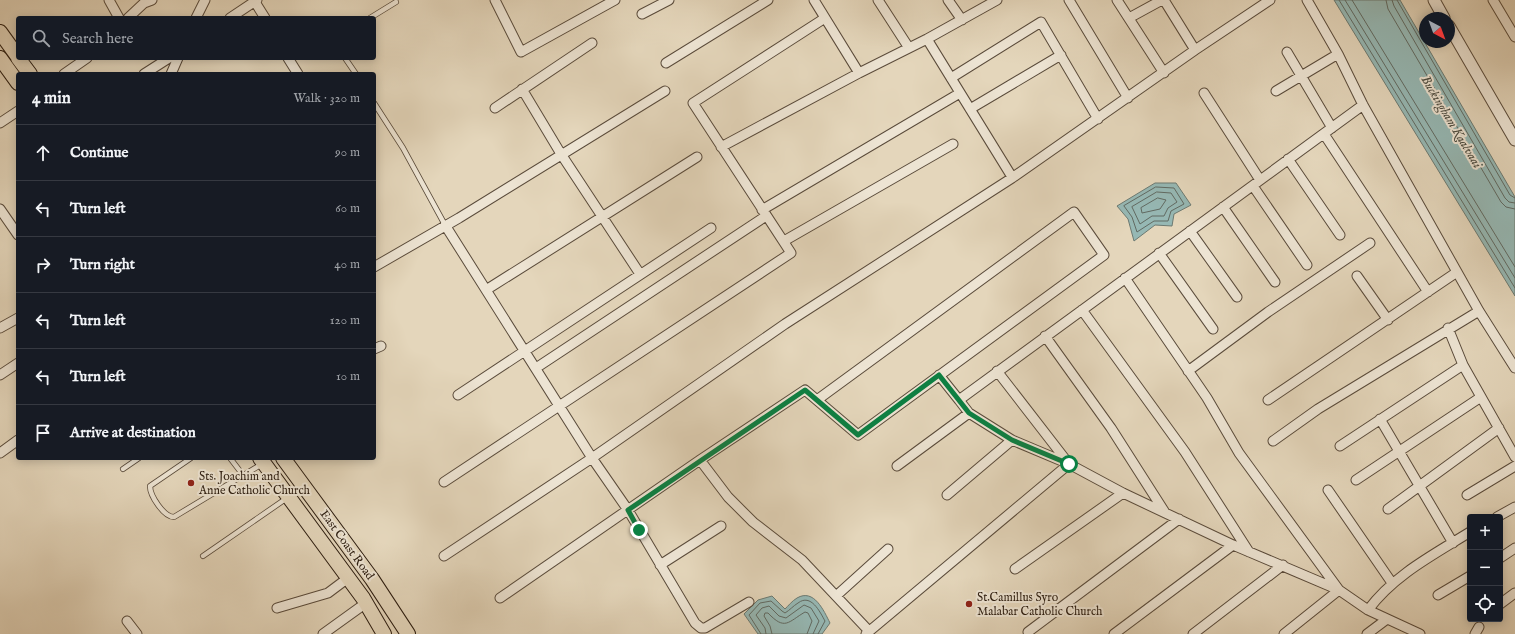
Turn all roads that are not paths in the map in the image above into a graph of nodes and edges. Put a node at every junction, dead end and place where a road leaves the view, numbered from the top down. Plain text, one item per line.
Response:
1 (110, 0) edge
2 (152, 0) edge
3 (205, 0) edge
4 (495, 0) edge
5 (615, 0) edge
6 (669, 0) edge
7 (768, 0) edge
8 (814, 0) edge
9 (878, 0) edge
10 (948, 0) edge
11 (997, 0) edge
12 (1069, 0) edge
13 (1117, 0) edge
14 (1163, 0) edge
15 (1270, 0) edge
16 (1307, 0) edge
17 (1434, 0) edge
18 (1493, 0) edge
19 (256, 1) edge
20 (396, 2) dead end
21 (1441, 12) edge
22 (642, 14) dead end
23 (118, 16) edge
24 (130, 16) edge
25 (197, 16) edge
26 (233, 16) edge
27 (264, 16) edge
28 (373, 16) edge
29 (825, 18) junction
30 (1129, 18) junction
31 (962, 20) junction
32 (0, 32) edge
33 (1455, 36) edge
34 (1515, 37) edge
35 (927, 39) junction
36 (592, 43) dead end
37 (908, 48) junction
38 (1195, 50) junction
39 (1287, 52) dead end
40 (16, 54) edge
41 (1338, 54) junction
42 (1061, 55) junction
43 (0, 58) edge
44 (20, 60) edge
45 (84, 60) edge
46 (166, 60) edge
47 (177, 60) edge
48 (289, 60) edge
49 (346, 60) edge
50 (666, 63) dead end
51 (29, 72) edge
52 (67, 72) edge
53 (147, 72) edge
54 (172, 72) edge
55 (297, 72) edge
56 (355, 72) edge
57 (859, 72) junction
58 (1164, 73) junction
59 (1301, 76) junction
60 (951, 78) junction
61 (16, 80) edge
62 (522, 89) junction
63 (665, 91) dead end
64 (1276, 91) dead end
65 (960, 93) junction
66 (1204, 93) dead end
67 (1128, 98) junction
68 (1363, 105) junction
69 (376, 106) edge
70 (495, 108) dead end
71 (970, 109) junction
72 (16, 111) edge
73 (1098, 118) junction
74 (0, 122) edge
75 (1332, 128) junction
76 (1324, 134) junction
77 (1515, 140) edge
78 (953, 144) dead end
79 (721, 147) junction
80 (561, 154) junction
81 (697, 157) dead end
82 (1288, 159) junction
83 (1012, 177) junction
84 (1256, 183) junction
85 (1223, 207) junction
86 (0, 209) edge
87 (764, 213) junction
88 (602, 217) junction
89 (445, 225) junction
90 (711, 228) dead end
91 (1190, 231) junction
92 (16, 233) edge
93 (1340, 235) dead end
94 (784, 241) junction
95 (1370, 243) dead end
96 (1159, 253) junction
97 (1307, 265) dead end
98 (376, 266) edge
99 (1457, 272) junction
100 (640, 274) junction
101 (1357, 276) dead end
102 (1126, 278) junction
103 (1274, 282) dead end
104 (486, 290) junction
105 (1428, 292) junction
106 (1237, 297) dead end
107 (1082, 310) junction
108 (1478, 311) junction
109 (16, 319) edge
110 (1388, 320) junction
111 (0, 328) edge
112 (1448, 328) junction
113 (1213, 329) dead end
114 (1045, 336) junction
115 (525, 351) junction
116 (16, 364) edge
117 (1463, 365) junction
118 (536, 368) junction
119 (1515, 368) edge
120 (997, 371) junction
121 (1188, 371) junction
122 (0, 375) edge
123 (939, 375) junction
124 (458, 395) dead end
125 (1481, 397) junction
126 (817, 400) junction
127 (959, 400) junction
128 (1268, 400) dead end
129 (559, 406) junction
130 (969, 413) junction
131 (1380, 419) junction
132 (1499, 428) junction
133 (1012, 440) junction
134 (16, 441) edge
135 (1273, 441) dead end
136 (1340, 446) dead end
137 (1399, 452) junction
138 (0, 453) edge
139 (1515, 457) edge
140 (592, 458) junction
141 (136, 460) edge
142 (188, 460) edge
143 (233, 460) edge
144 (262, 460) edge
145 (284, 460) edge
146 (700, 460) junction
147 (1069, 464) junction
148 (897, 466) dead end
149 (1515, 466) edge
150 (123, 470) dead end
151 (244, 475) junction
152 (1356, 480) dead end
153 (444, 482) dead end
154 (1419, 485) junction
155 (1328, 490) dead end
156 (1123, 493) junction
157 (947, 495) dead end
158 (1467, 495) dead end
159 (288, 497) junction
160 (1515, 507) edge
161 (1388, 509) dead end
162 (628, 510) junction
163 (1164, 511) junction
164 (1502, 514) edge
165 (1179, 519) junction
166 (721, 526) dead end
167 (1467, 534) edge
168 (1453, 543) junction
169 (1233, 544) junction
170 (1515, 548) edge
171 (888, 549) dead end
172 (1249, 552) junction
173 (202, 556) dead end
174 (444, 556) dead end
175 (1503, 556) edge
176 (660, 565) junction
177 (1283, 566) junction
178 (1015, 569) dead end
179 (348, 578) junction
180 (1467, 578) edge
181 (1392, 583) junction
182 (1339, 590) junction
183 (1515, 593) edge
184 (1438, 595) dead end
185 (836, 596) junction
186 (500, 598) dead end
187 (748, 602) dead end
188 (1503, 602) edge
189 (366, 603) junction
190 (277, 608) dead end
191 (1368, 610) junction
192 (1387, 619) junction
193 (127, 621) dead end
194 (1028, 632) dead end
195 (868, 633) edge
196 (137, 634) edge
197 (323, 634) edge
198 (384, 634) edge
199 (408, 634) edge
200 (1114, 634) edge
201 (1193, 634) edge
202 (1284, 634) edge
203 (1367, 634) edge
204 (1420, 634) edge

1 - 23 street
2 - 24 street
3 - 25 street
4 - 5 street
6 - 22 street
7 - 50 street
8 - 29 street
9 - 37 street
10 - 31 street
11 - 31 street
12 - 67 street
13 - 30 street
14 - 30 street
14 - 38 street
15 - 38 street
16 - 41 street
17 - 21 street
18 - 34 street
19 - 26 street
19 - 27 street
20 - 28 lane
29 - 57 street
29 - 79 street
30 - 58 street
31 - 35 street
32 - 40 main road
33 - 77 street
35 - 37 street
35 - 60 street
36 - 62 street
37 - 57 street
38 - 58 street
39 - 59 street
41 - 59 street
41 - 68 street
42 - 60 street
42 - 71 street
42 - 73 street
43 - 61 main road
44 - 51 main road
45 - 52 street
46 - 53 street
47 - 54 street
48 - 55 street
49 - 56 lane
57 - 79 street
58 - 67 street
59 - 64 street
59 - 75 street
60 - 65 street
62 - 70 street
62 - 80 street
63 - 80 street
65 - 71 street
65 - 87 street
66 - 84 street
67 - 73 street
68 - 75 street
68 - 99 street
69 - 89 lane
71 - 83 street
72 - 74 street
73 - 83 street
75 - 76 street
76 - 82 street
76 - 105 street
78 - 94 street
79 - 87 street
80 - 88 street
80 - 89 street
81 - 88 street
82 - 84 street
82 - 93 street
83 - 140 street
84 - 85 street
84 - 97 street
85 - 91 street
85 - 103 street
86 - 92 street
87 - 94 street
87 - 118 street
88 - 100 street
88 - 104 street
89 - 98 street
89 - 104 street
90 - 100 street
91 - 96 street
91 - 106 street
94 - 129 street
95 - 121 street
96 - 102 street
96 - 113 street
99 - 105 street
99 - 108 street
100 - 115 street
101 - 110 street
102 - 107 street
102 - 121 street
104 - 115 street
105 - 110 street
107 - 114 street
107 - 172 street
108 - 112 street
108 - 119 street
109 - 111 street
110 - 128 street
112 - 117 street
112 - 135 street
114 - 120 street
114 - 163 street
115 - 118 street
115 - 124 street
116 - 122 street
117 - 125 street
117 - 131 street
118 - 129 street
120 - 127 street
120 - 147 street
121 - 182 street
123 - 126 street
123 - 126 street
123 - 127 street
125 - 132 street
125 - 137 street
126 - 146 street
127 - 130 street
129 - 140 street
129 - 153 street
130 - 133 street
130 - 148 street
131 - 136 street
131 - 137 street
132 - 139 street
132 - 154 street
133 - 147 street
133 - 157 street
134 - 138 street
137 - 152 street
137 - 154 street
140 - 162 street
140 - 174 street
141 - 150 lane
142 - 151 lane
143 - 151 lane
144 - 151 lane
144 - 159 main road, East Coast Road
145 - 199 main road, East Coast Road
146 - 162 street
146 - 185 street
147 - 156 street
147 - 195 street
149 - 158 street
154 - 161 street
154 - 168 street
155 - 181 street
156 - 163 street
156 - 178 street
159 - 173 lane
159 - 179 main road, East Coast Road
160 - 164 street
162 - 176 street
162 - 186 street
163 - 165 street
165 - 169 street
165 - 194 street
166 - 176 street
167 - 168 street
168 - 181 street
169 - 172 street
169 - 200 street
170 - 175 street
171 - 185 street
172 - 177 street
176 - 187 street
177 - 182 street
177 - 201 street
179 - 189 main road, East Coast Road
179 - 190 street
180 - 184 street
181 - 191 street
182 - 191 street
182 - 202 street
183 - 188 street
185 - 195 street
189 - 197 street
189 - 198 main road, East Coast Road
191 - 192 street
192 - 203 street
192 - 204 street
193 - 196 street

